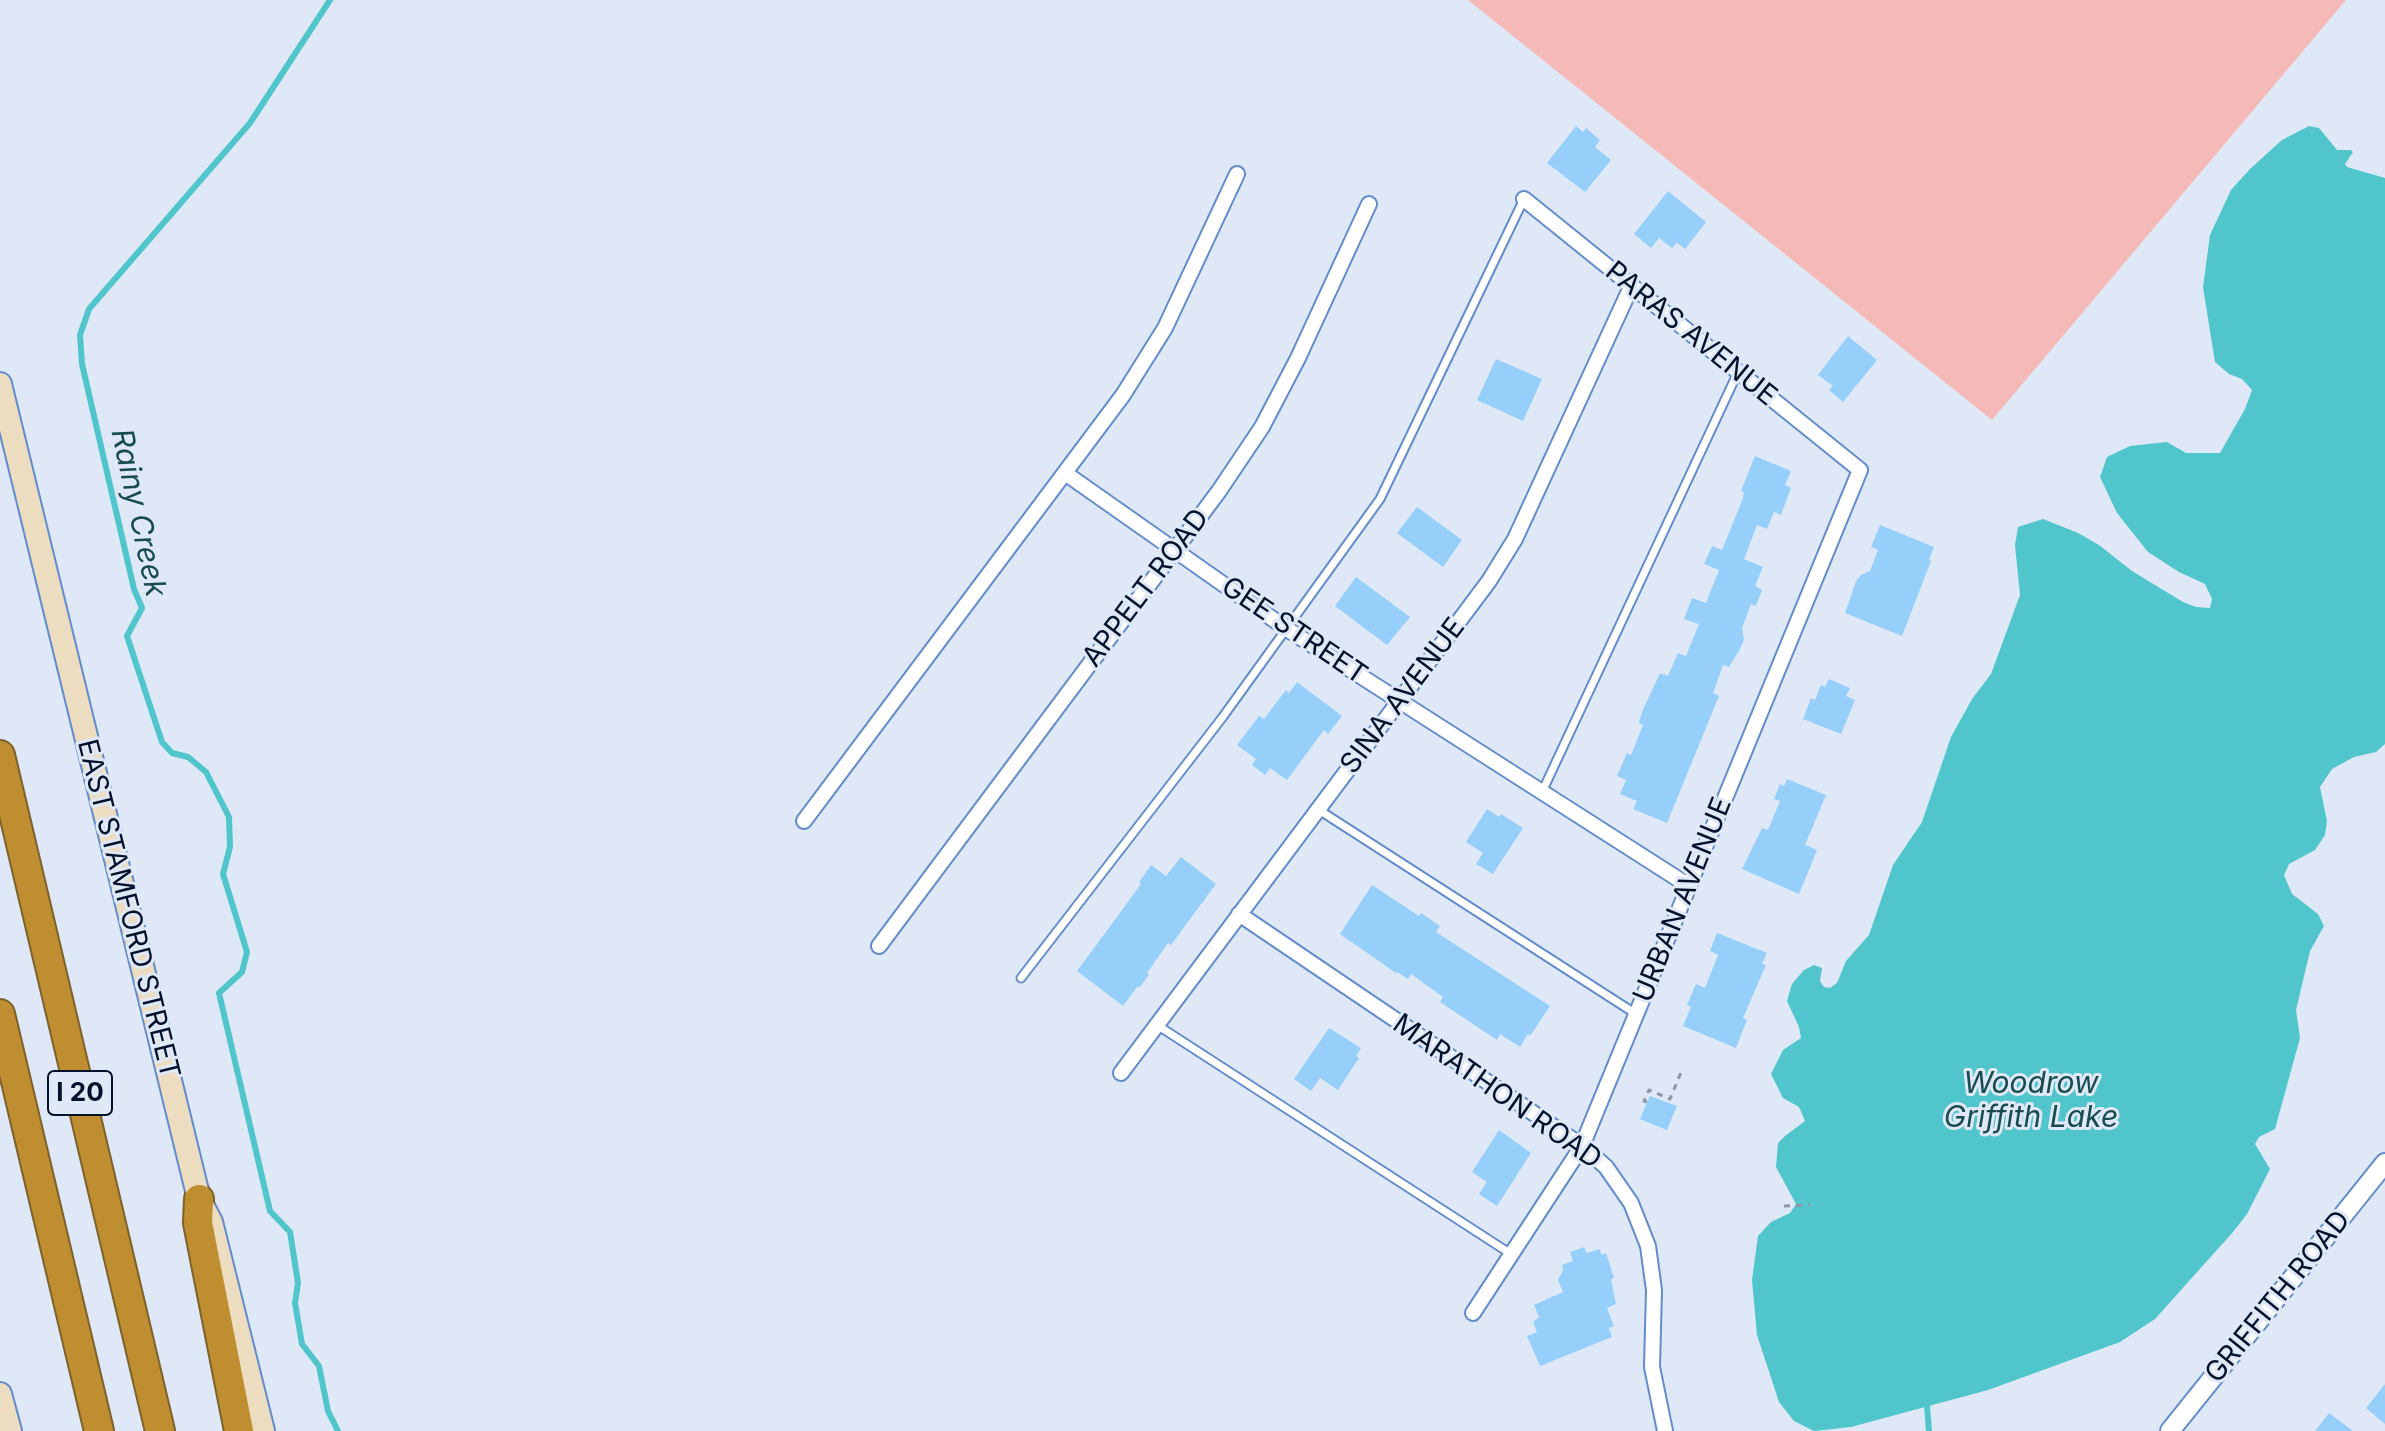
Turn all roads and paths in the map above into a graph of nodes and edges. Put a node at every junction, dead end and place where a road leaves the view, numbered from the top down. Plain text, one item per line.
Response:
1 (1237, 174) dead end
2 (1524, 199) joint
3 (1369, 204) dead end
4 (1631, 287) junction
5 (1738, 372) junction
6 (0, 384) edge
7 (1860, 470) joint
8 (1065, 473) junction
9 (1173, 550) junction
10 (1287, 629) junction
11 (1400, 701) junction
12 (0, 755) edge
13 (1542, 792) junction
14 (1318, 809) junction
15 (804, 821) dead end
16 (1689, 886) junction
17 (1239, 914) junction
18 (879, 946) dead end
19 (1021, 978) dead end
20 (0, 1014) edge
21 (1636, 1014) junction
22 (1156, 1025) junction
23 (1682, 1070) dead end
24 (1121, 1073) dead end
25 (1647, 1102) dead end
26 (1582, 1146) junction
27 (2385, 1163) edge
28 (199, 1199) junction
29 (1810, 1205) dead end
30 (1784, 1206) dead end
31 (1511, 1254) junction
32 (1473, 1313) dead end
33 (0, 1394) edge
34 (10, 1431) edge
35 (99, 1431) edge
36 (160, 1431) edge
37 (239, 1431) edge
38 (263, 1431) edge
39 (1665, 1431) edge
40 (2170, 1431) edge

1 - 8 street
2 - 4 street, PARAS AVENUE
2 - 10 lane
3 - 9 street, APPELT ROAD
4 - 5 street, PARAS AVENUE
4 - 11 street, SINA AVENUE
5 - 7 street, PARAS AVENUE
5 - 13 lane
6 - 28 main road, EAST STAMFORD STREET
7 - 16 street, URBAN AVENUE
8 - 9 street, GEE STREET
8 - 15 street
9 - 10 street, GEE STREET
9 - 18 street, APPELT ROAD
10 - 11 street, GEE STREET
10 - 19 lane
11 - 13 street, GEE STREET
11 - 14 street, SINA AVENUE
12 - 36 highway, I 20
13 - 16 street, GEE STREET
14 - 17 street, SINA AVENUE
14 - 21 lane
16 - 21 street, URBAN AVENUE
17 - 22 street, SINA AVENUE
17 - 26 street, MARATHON ROAD
20 - 35 highway, I 20
21 - 26 street, URBAN AVENUE
22 - 24 street, SINA AVENUE
22 - 31 lane
23 - 25 path
26 - 31 street, URBAN AVENUE
26 - 39 street, MARATHON ROAD
27 - 40 street, GRIFFITH ROAD
28 - 37 highway
28 - 38 main road, EAST STAMFORD STREET
29 - 30 path
31 - 32 street, URBAN AVENUE
33 - 34 main road

